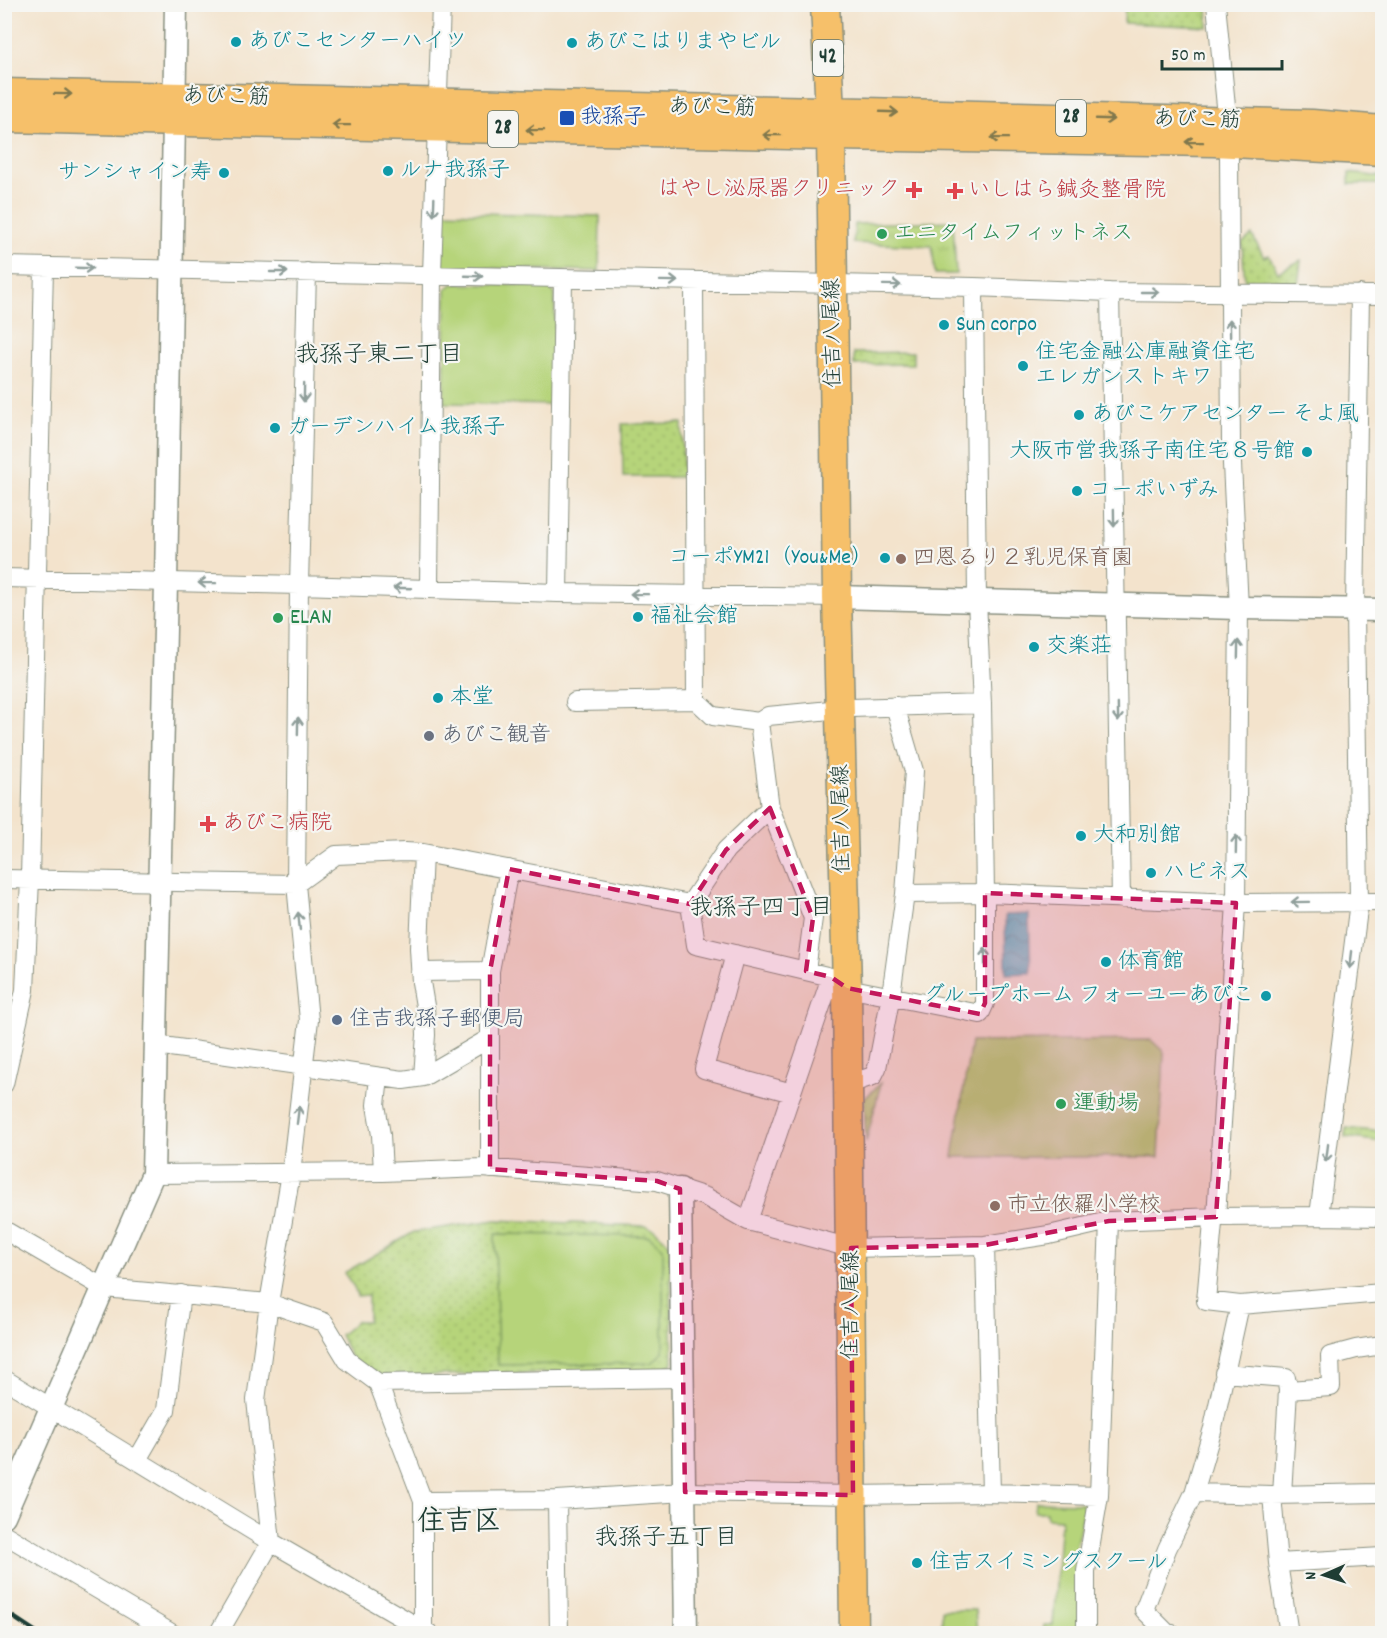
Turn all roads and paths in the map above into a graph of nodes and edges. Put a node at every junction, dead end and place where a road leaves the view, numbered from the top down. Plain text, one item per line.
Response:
1 (176, 4) edge
2 (441, 4) edge
3 (825, 4) edge
4 (1216, 4) edge
5 (4, 93) edge
6 (175, 109) junction
7 (437, 115) junction
8 (4, 118) edge
9 (1383, 123) edge
10 (830, 124) junction
11 (1312, 124) junction
12 (1383, 130) edge
13 (1228, 132) junction
14 (1294, 147) junction
15 (1383, 151) edge
16 (1383, 161) edge
17 (4, 266) edge
18 (44, 267) junction
19 (171, 271) junction
20 (307, 272) junction
21 (432, 274) junction
22 (563, 279) junction
23 (694, 281) junction
24 (834, 284) junction
25 (974, 287) junction
26 (1110, 292) junction
27 (1229, 292) junction
28 (1360, 294) junction
29 (1383, 295) edge
30 (4, 578) edge
31 (36, 578) junction
32 (166, 583) junction
33 (299, 585) junction
34 (429, 589) junction
35 (558, 593) junction
36 (697, 595) junction
37 (837, 597) junction
38 (977, 601) junction
39 (1116, 603) junction
40 (1239, 608) junction
41 (1355, 610) junction
42 (1383, 610) edge
43 (696, 700) junction
44 (575, 702) dead end
45 (982, 704) junction
46 (895, 706) junction
47 (841, 709) junction
48 (759, 722) junction
49 (770, 808) junction
50 (423, 854) junction
51 (509, 868) junction
52 (4, 879) edge
53 (30, 879) junction
54 (160, 881) junction
55 (296, 884) junction
56 (985, 893) junction
57 (905, 894) junction
58 (1121, 899) junction
59 (1359, 902) junction
60 (1383, 902) edge
61 (1236, 903) junction
62 (690, 904) junction
63 (735, 954) junction
64 (806, 970) junction
65 (490, 971) junction
66 (420, 972) junction
67 (839, 982) junction
68 (891, 995) junction
69 (490, 1038) junction
70 (156, 1045) junction
71 (304, 1067) junction
72 (379, 1077) junction
73 (423, 1077) junction
74 (4, 1084) edge
75 (849, 1084) junction
76 (792, 1093) junction
77 (490, 1168) junction
78 (383, 1172) junction
79 (291, 1173) junction
80 (153, 1174) junction
81 (680, 1189) junction
82 (1319, 1216) junction
83 (1216, 1217) junction
84 (1383, 1217) edge
85 (748, 1221) junction
86 (1109, 1221) junction
87 (4, 1230) edge
88 (985, 1245) junction
89 (851, 1248) junction
90 (104, 1288) junction
91 (1383, 1293) edge
92 (181, 1294) junction
93 (268, 1303) junction
94 (1240, 1305) junction
95 (1383, 1345) edge
96 (1224, 1373) junction
97 (683, 1378) junction
98 (4, 1379) edge
99 (378, 1383) junction
100 (1288, 1390) junction
101 (52, 1407) junction
102 (137, 1460) junction
103 (12, 1481) edge
104 (1383, 1489) edge
105 (685, 1492) junction
106 (991, 1493) junction
107 (1194, 1493) junction
108 (853, 1495) junction
109 (1277, 1495) junction
110 (1099, 1496) junction
111 (557, 1500) junction
112 (423, 1501) junction
113 (4, 1516) edge
114 (4, 1534) edge
115 (272, 1542) junction
116 (1383, 1557) edge
117 (1278, 1563) junction
118 (426, 1633) edge
119 (173, 1634) edge
120 (218, 1634) edge
121 (559, 1634) edge
122 (686, 1634) edge
123 (854, 1634) edge
124 (1086, 1634) edge
125 (1172, 1634) edge
126 (1289, 1634) edge

1 - 6 street
2 - 7 street
3 - 10 main road, 住吉八尾線 / 42
4 - 13 street
5 -> 6 main road, あびこ筋 / 28
6 - 7 main road, あびこ筋 / 28
6 - 8 main road, あびこ筋 / 28
6 - 19 street
7 - 10 main road, あびこ筋 / 28
7 -> 21 street
9 - 11 street
10 - 13 main road, あびこ筋 / 28
10 - 24 main road, 住吉八尾線 / 42
11 - 12 main road, あびこ筋 / 28
11 - 13 main road, あびこ筋 / 28
13 - 14 main road, あびこ筋 / 28
13 - 27 street
14 - 15 main road, あびこ筋 / 28
14 - 16 street
17 - 18 street
18 -> 19 street
18 - 31 street
19 -> 20 street
19 - 32 street
20 - 21 street
20 -> 33 street
21 -> 22 street
21 - 34 street
22 -> 23 street
22 - 35 street
23 - 24 street
23 - 36 street
24 -> 25 street
24 - 37 main road, 住吉八尾線 / 42
25 - 26 street
25 - 38 street
26 -> 27 street
26 -> 39 street
27 - 28 street
40 -> 27 street
28 - 29 street
28 - 41 street
30 - 31 street
31 - 32 street
31 - 53 street
33 -> 32 street
32 - 54 street
34 -> 33 street
55 -> 33 street
34 - 35 street
36 -> 35 street
36 - 37 street
36 - 43 street
37 - 38 street
37 - 47 main road, 住吉八尾線 / 42
38 - 39 street
38 - 45 street
39 - 40 street
39 -> 58 street
40 - 41 street
61 -> 40 street
41 - 42 street
41 - 59 street
43 - 44 street
43 - 48 street
45 - 46 street
45 - 56 street
46 - 47 street
46 - 57 street
47 - 48 street
47 - 67 main road, 住吉八尾線 / 42
48 - 49 street
49 - 62 street
49 - 64 street
50 - 51 street
50 - 55 street
50 - 66 street
51 - 62 street
51 - 65 street
52 - 53 street
53 - 54 street
53 - 74 street
54 - 55 street
54 - 70 street
71 -> 55 street
56 - 57 street
56 - 58 street
68 -> 56 street
57 - 68 street
58 - 61 street
59 - 60 street
59 -> 61 street
59 -> 82 street
61 - 83 street
62 - 63 street
63 - 64 street
63 - 76 street
64 - 67 street
65 - 66 street
65 - 69 street
66 - 73 street
67 - 68 street
67 - 75 main road, 住吉八尾線 / 42
67 - 76 street
68 - 75 street
69 - 73 street
69 - 77 street
70 - 71 street
70 - 80 street
71 - 72 street
79 -> 71 street
72 - 73 street
72 - 78 street
75 - 89 main road, 住吉八尾線 / 42
76 - 85 street
77 - 78 street
77 - 81 street
78 - 79 street
79 - 80 street
79 - 93 street
80 - 90 street
81 - 85 street
81 - 97 street
82 - 83 street
82 - 84 street
83 - 86 street
83 - 94 street
85 - 89 street
86 - 88 street
86 - 110 street
87 - 90 street
88 - 89 street
88 - 106 street
89 - 108 main road, 住吉八尾線 / 42
90 - 92 street
90 - 101 street
91 - 94 street
92 - 93 street
92 - 102 street
93 - 99 street
93 - 115 street
94 - 96 street
95 - 100 street
96 - 100 street
96 - 107 street
97 - 99 street
97 - 105 street
98 - 101 street
99 - 112 street
100 - 109 street
101 - 102 street
101 - 103 street
102 - 115 street
103 - 113 street
104 - 109 street
105 - 108 street
105 - 111 street
105 - 122 street
106 - 108 street
106 - 110 street
107 - 109 street
107 - 125 street
108 - 123 main road, 住吉八尾線 / 42
109 - 117 street
110 - 124 street
111 - 112 street
111 - 121 street
112 - 118 street
114 - 119 street
115 - 118 street
115 - 120 street
116 - 117 street
117 - 126 street

